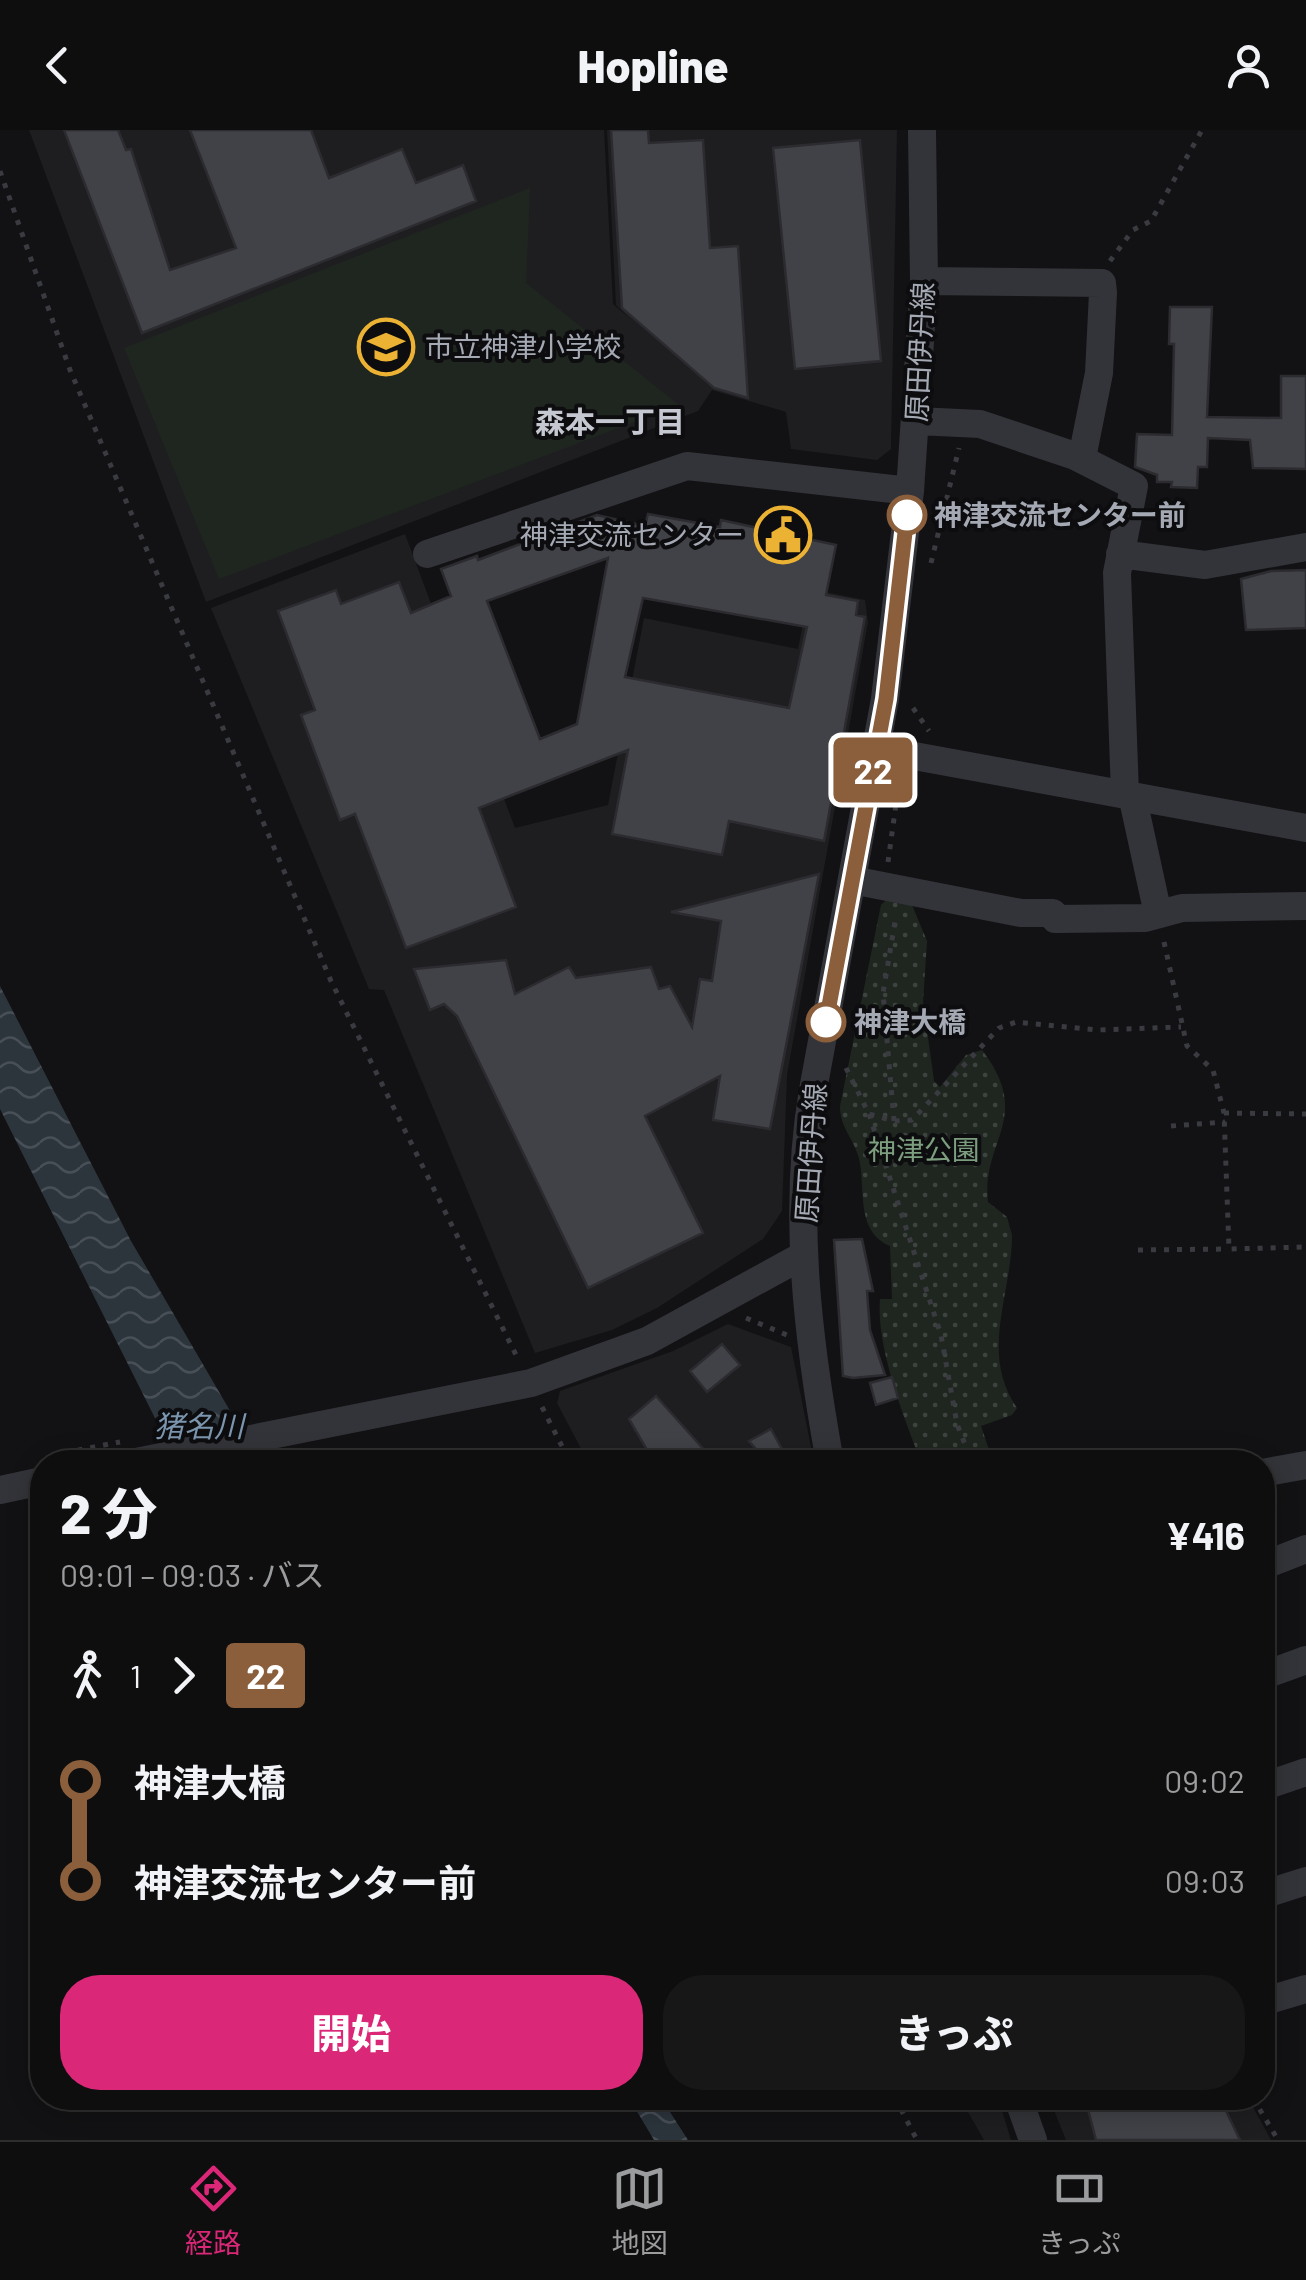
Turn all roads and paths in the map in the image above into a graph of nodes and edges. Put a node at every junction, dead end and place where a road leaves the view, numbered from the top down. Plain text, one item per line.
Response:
1 (922, 130) edge
2 (1202, 130) edge
3 (0, 171) edge
4 (924, 281) junction
5 (1102, 282) junction
6 (917, 420) junction
7 (1074, 456) junction
8 (910, 491) junction
9 (1306, 547) edge
10 (427, 554) dead end
11 (1120, 554) junction
12 (876, 749) junction
13 (921, 786) dead end
14 (1128, 794) junction
15 (1306, 828) edge
16 (852, 880) junction
17 (891, 888) junction
18 (1306, 906) edge
19 (1158, 914) junction
20 (1181, 1027) junction
21 (840, 1079) dead end
22 (1224, 1113) junction
23 (870, 1114) junction
24 (1306, 1114) edge
25 (894, 1122) junction
26 (1224, 1122) junction
27 (1171, 1126) dead end
28 (1306, 1246) edge
29 (1229, 1248) junction
30 (1138, 1250) dead end
31 (804, 1255) junction
32 (740, 1318) dead end
33 (790, 1337) dead end
34 (530, 1383) junction
35 (196, 1450) edge
36 (564, 1450) edge
37 (828, 1450) edge
38 (967, 1450) edge
39 (1306, 1465) edge
40 (1275, 1471) edge
41 (30, 1484) edge
42 (0, 1490) edge
43 (1306, 1550) edge
44 (1275, 1561) edge
45 (1306, 1660) edge
46 (1275, 1671) edge
47 (1306, 1772) edge
48 (1275, 1783) edge
49 (1306, 1881) edge
50 (1275, 1891) edge
51 (1306, 1989) edge
52 (1275, 1998) edge
53 (900, 2110) edge
54 (1022, 2110) edge
55 (1260, 2110) edge
56 (916, 2140) edge
57 (1033, 2140) edge
58 (1278, 2140) edge

1 - 4 street, 原田伊丹線
2 - 5 path
3 - 34 path
4 - 5 street
4 - 6 street, 原田伊丹線
5 - 7 street
6 - 7 street
6 - 8 street, 原田伊丹線
7 - 11 street
8 - 10 street
8 - 12 street, 原田伊丹線
9 - 11 street
11 - 14 street
12 - 14 street
12 - 16 street, 原田伊丹線
13 - 17 path
14 - 15 street
14 - 19 street
16 - 17 street
16 - 31 street, 原田伊丹線
17 - 19 street
17 - 25 path
18 - 19 street
19 - 20 path
20 - 22 path
20 - 25 path
21 - 23 path
22 - 24 path
22 - 26 path
23 - 25 path
23 - 38 path
26 - 27 path
26 - 29 path
28 - 29 path
29 - 30 path
31 - 34 street
31 - 37 street, 原田伊丹線
32 - 33 path
34 - 35 street
34 - 36 path
39 - 40 street
41 - 42 street
43 - 44 street
45 - 46 street
47 - 48 street
49 - 50 street
51 - 52 street
53 - 56 path
54 - 57 street
55 - 58 path

